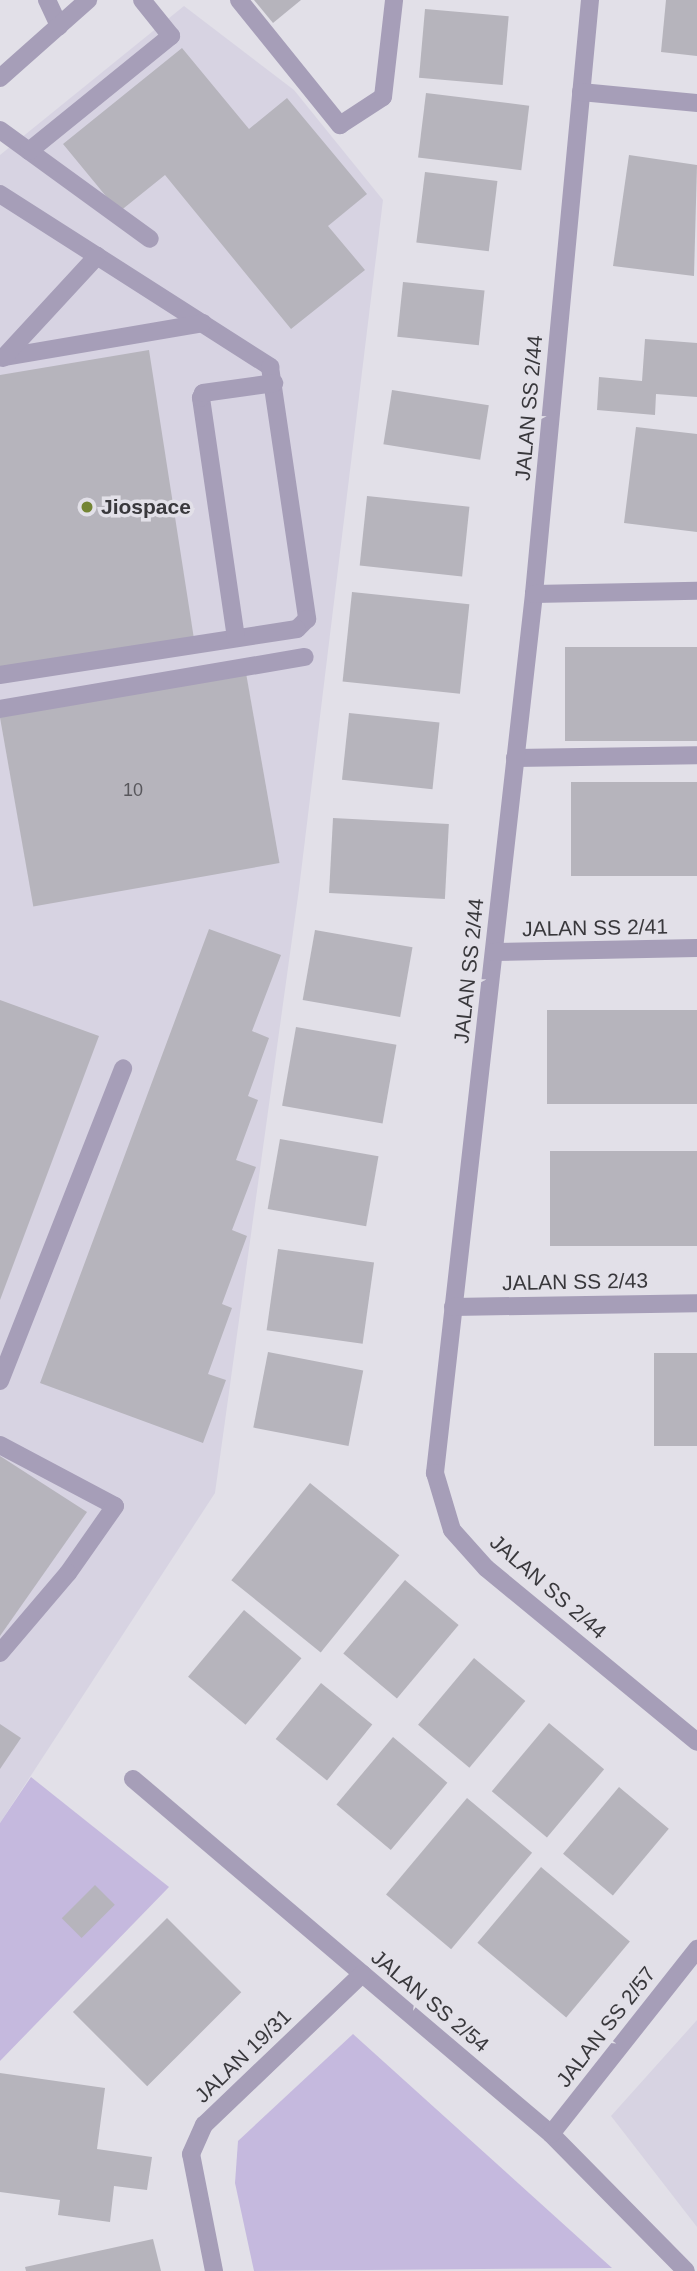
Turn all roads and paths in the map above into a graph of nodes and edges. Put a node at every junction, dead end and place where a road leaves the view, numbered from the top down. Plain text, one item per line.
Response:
1 (47, 0) edge
2 (89, 0) edge
3 (142, 0) edge
4 (239, 0) edge
5 (394, 0) edge
6 (590, 0) edge
7 (59, 26) junction
8 (0, 78) edge
9 (581, 92) junction
10 (697, 103) edge
11 (0, 130) edge
12 (29, 151) junction
13 (0, 194) edge
14 (150, 239) dead end
15 (97, 256) junction
16 (203, 323) junction
17 (2, 358) edge
18 (274, 383) junction
19 (697, 591) edge
20 (534, 594) junction
21 (236, 638) junction
22 (305, 657) dead end
23 (0, 675) edge
24 (0, 709) edge
25 (697, 755) edge
26 (515, 758) junction
27 (697, 948) edge
28 (494, 952) junction
29 (123, 1068) dead end
30 (697, 1303) edge
31 (453, 1307) junction
32 (0, 1381) edge
33 (0, 1446) edge
34 (0, 1653) edge
35 (697, 1742) edge
36 (133, 1779) dead end
37 (697, 1949) edge
38 (362, 1974) junction
39 (551, 2134) junction
40 (214, 2271) edge
41 (685, 2271) edge

1 - 7 street
2 - 7 street
3 - 12 street
4 - 5 street
6 - 9 street, JALAN SS 2/44
7 - 8 street
9 - 10 street
9 - 20 street, JALAN SS 2/44
11 - 12 street
12 - 14 street
13 - 15 street
15 - 16 street
15 - 17 street
16 - 17 street
16 - 18 street
18 - 21 street
18 - 21 street
19 - 20 street
20 - 26 street, JALAN SS 2/44
21 - 23 street
22 - 24 street
25 - 26 street
26 - 28 street, JALAN SS 2/44
27 - 28 street, JALAN SS 2/41
28 - 31 street, JALAN SS 2/44
29 - 32 street
30 - 31 street, JALAN SS 2/43
31 - 35 street, JALAN SS 2/44
33 - 34 street
36 - 38 street, JALAN SS 2/54
37 - 39 street, JALAN SS 2/57
38 - 39 street, JALAN SS 2/54
38 - 40 street, JALAN 19/31
39 - 41 street, JALAN SS 2/54

